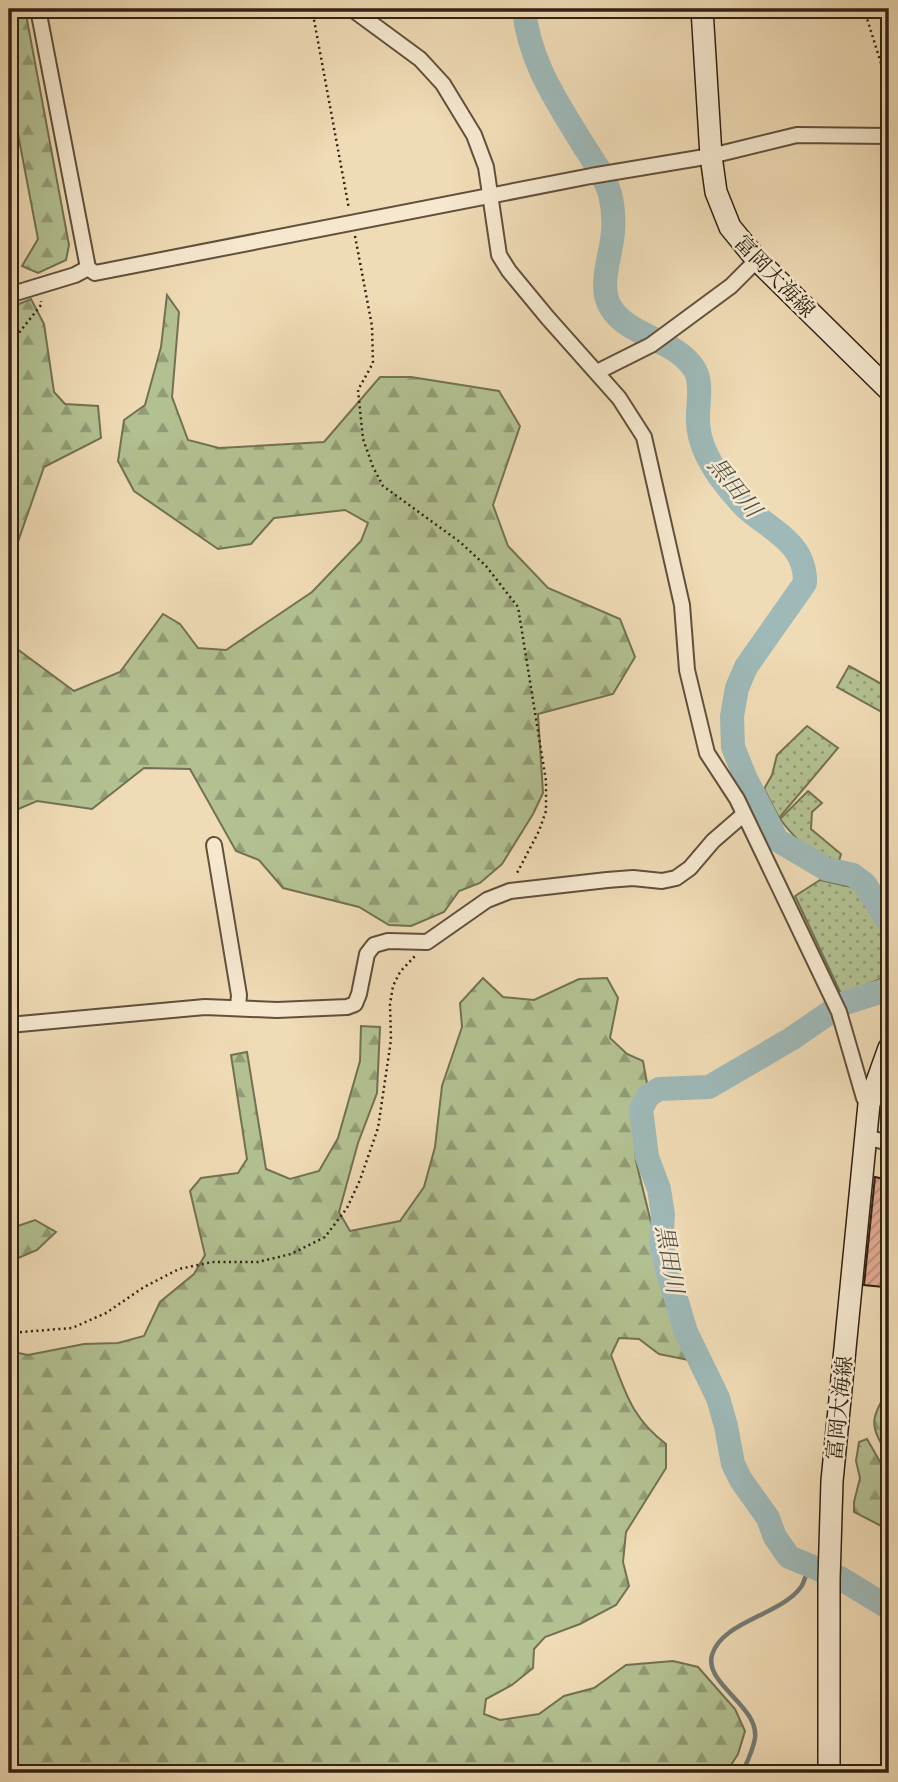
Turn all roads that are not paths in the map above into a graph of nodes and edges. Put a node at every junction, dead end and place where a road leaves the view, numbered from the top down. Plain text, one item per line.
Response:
1 (38, 9) edge
2 (352, 9) edge
3 (702, 9) edge
4 (889, 136) edge
5 (711, 156) junction
6 (492, 195) junction
7 (757, 260) junction
8 (88, 268) junction
9 (9, 295) edge
10 (597, 373) junction
11 (889, 390) edge
12 (743, 815) junction
13 (214, 845) dead end
14 (238, 1007) junction
15 (9, 1025) edge
16 (889, 1048) edge
17 (869, 1104) junction
18 (866, 1138) junction
19 (889, 1143) edge
20 (829, 1773) edge

1 - 8 street
2 - 6 street
3 - 5 main road, 富岡大海線
4 - 5 street
5 - 6 street
5 - 7 main road, 富岡大海線
6 - 8 street
6 - 10 street
7 - 10 street
7 - 11 main road, 富岡大海線
8 - 9 street
10 - 12 street
12 - 14 street
12 - 17 street
13 - 14 street
14 - 15 street
16 - 17 main road, 富岡大海線
17 - 18 main road, 富岡大海線
18 - 19 street
18 - 20 main road, 富岡大海線

